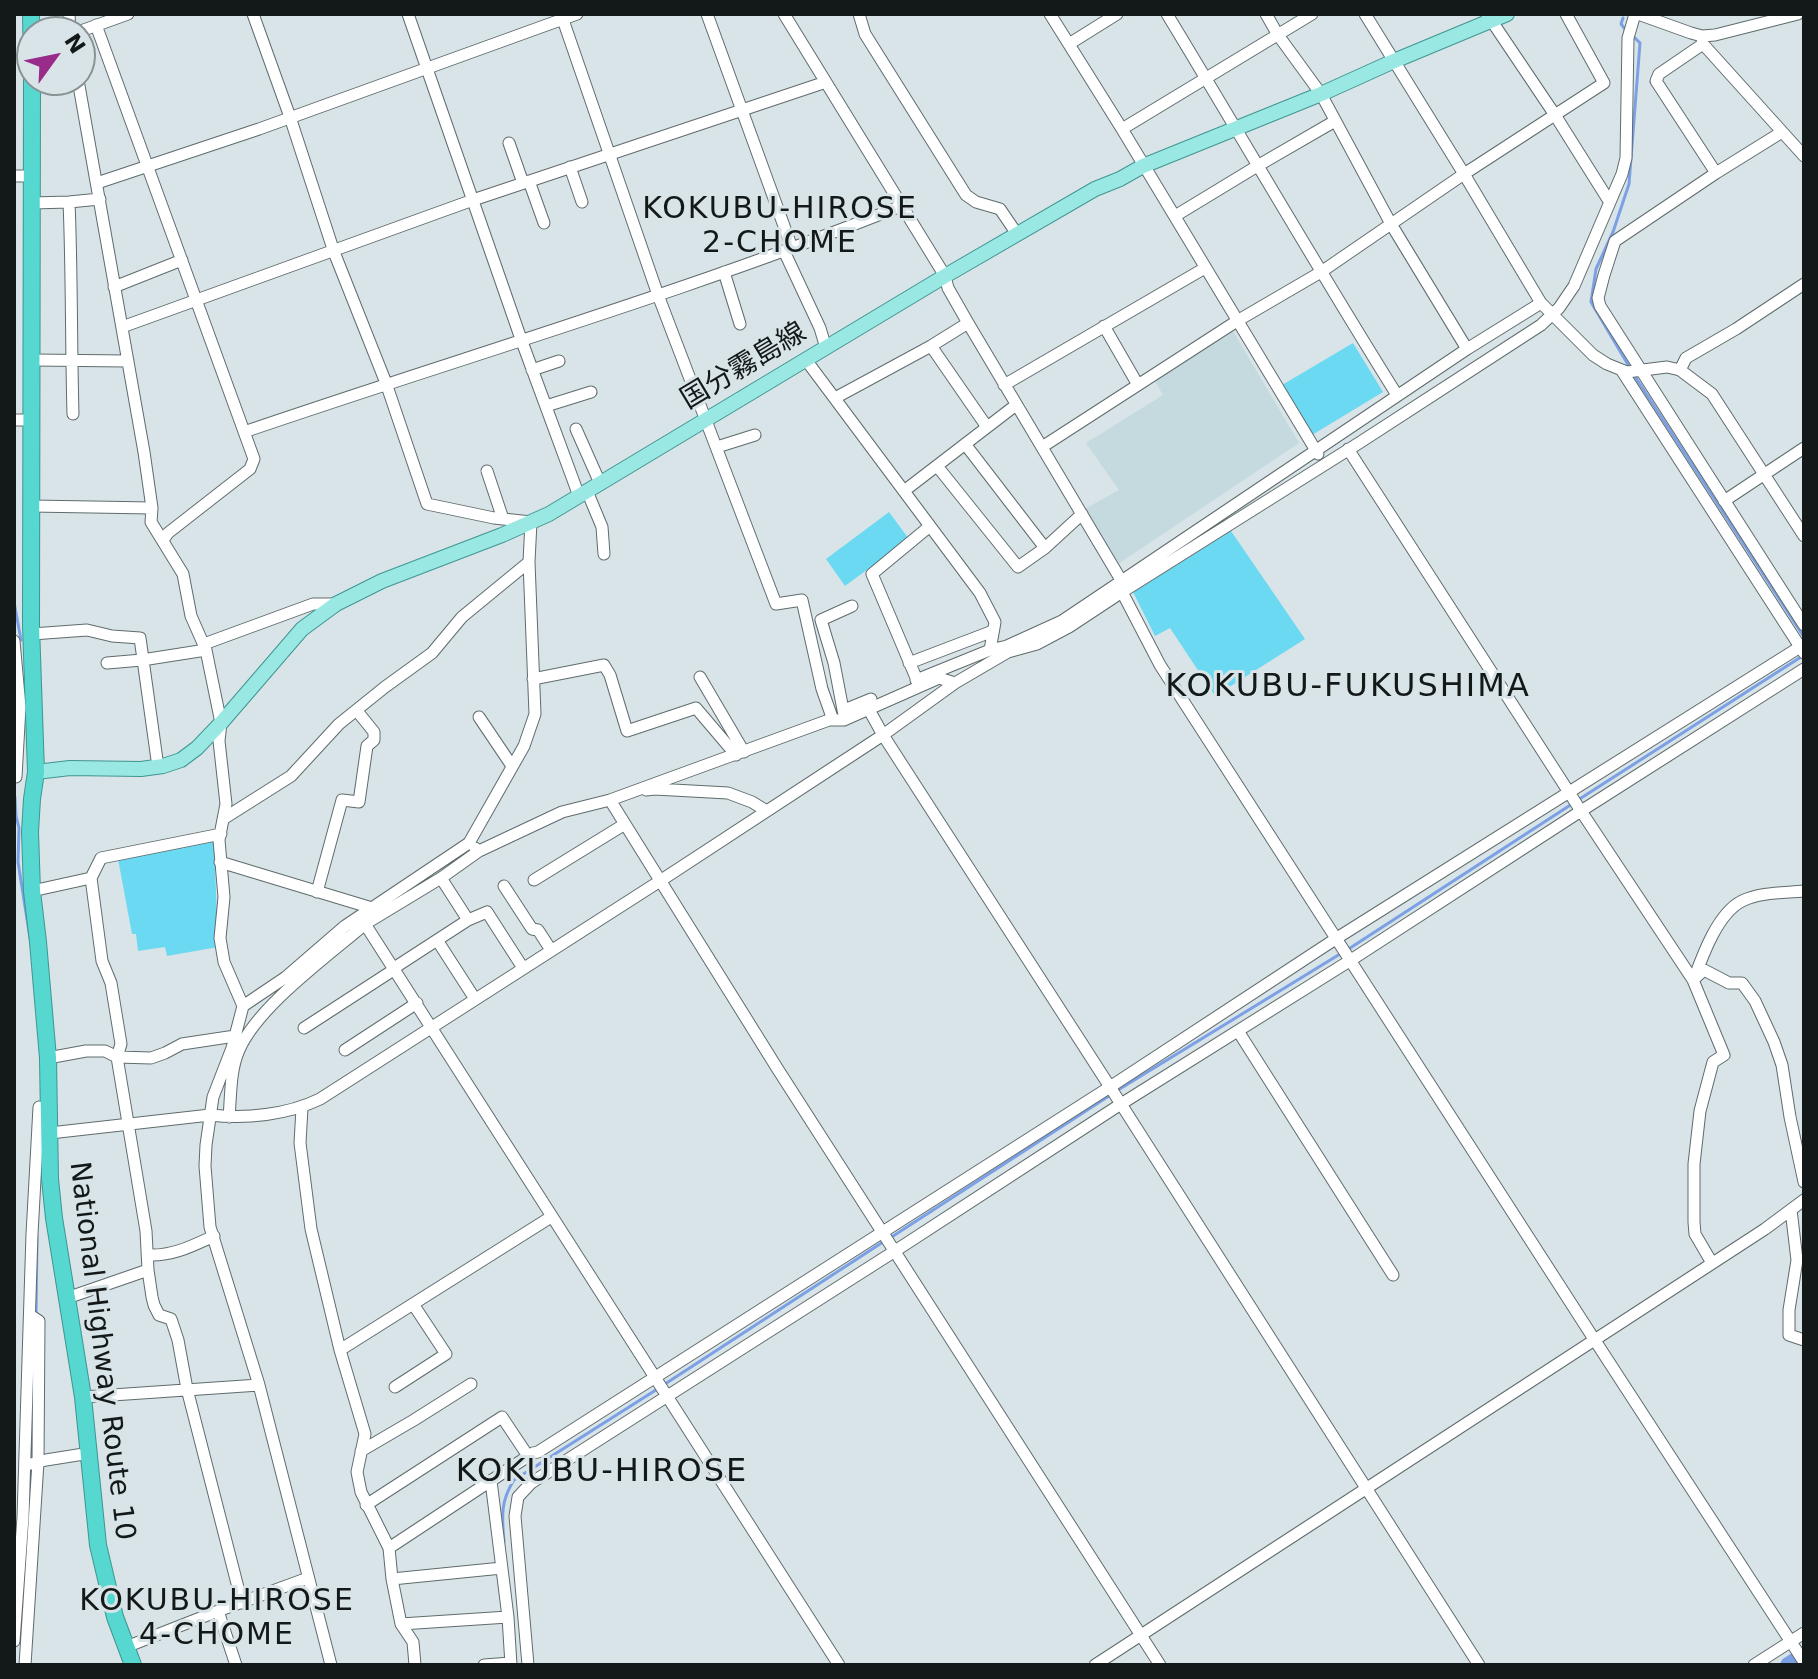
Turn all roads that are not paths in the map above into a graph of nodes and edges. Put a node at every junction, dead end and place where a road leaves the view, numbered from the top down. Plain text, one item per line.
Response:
1 (128, 14) edge
2 (253, 14) edge
3 (408, 14) edge
4 (577, 14) edge
5 (707, 14) edge
6 (784, 14) edge
7 (859, 14) edge
8 (1050, 14) edge
9 (1117, 14) edge
10 (1167, 14) edge
11 (1266, 14) edge
12 (1312, 14) edge
13 (1365, 14) edge
14 (1507, 14) edge
15 (1566, 14) edge
16 (1801, 15) edge
17 (561, 16) edge
18 (1635, 16) edge
19 (1489, 17) edge
20 (96, 25) joint
21 (1278, 35) junction
22 (1702, 40) junction
23 (1069, 44) junction
24 (1394, 61) junction
25 (428, 68) junction
26 (1206, 77) junction
27 (826, 82) junction
28 (1321, 94) junction
29 (32, 96) edge
30 (81, 96) edge
31 (742, 110) junction
32 (1555, 115) junction
33 (290, 117) junction
34 (1335, 121) junction
35 (1236, 128) junction
36 (1122, 129) junction
37 (1782, 132) junction
38 (509, 143) dead end
39 (610, 153) junction
40 (1804, 156) edge
41 (1259, 165) junction
42 (149, 166) junction
43 (1143, 166) junction
44 (570, 167) junction
45 (1716, 173) junction
46 (1464, 174) junction
47 (14, 176) edge
48 (32, 176) junction
49 (526, 182) junction
50 (97, 183) junction
51 (100, 199) junction
52 (473, 200) junction
53 (1609, 201) junction
54 (69, 202) junction
55 (582, 202) dead end
56 (32, 203) junction
57 (901, 206) junction
58 (1175, 216) junction
59 (544, 223) dead end
60 (1391, 224) junction
61 (1017, 234) junction
62 (792, 248) junction
63 (334, 252) junction
64 (182, 260) junction
65 (1205, 268) junction
66 (724, 272) junction
67 (1321, 272) junction
68 (945, 276) junction
69 (1804, 284) edge
70 (114, 287) junction
71 (658, 295) junction
72 (196, 301) junction
73 (1541, 303) junction
74 (1551, 315) junction
75 (1237, 321) junction
76 (968, 323) junction
77 (740, 324) dead end
78 (1104, 326) junction
79 (122, 327) junction
80 (521, 339) junction
81 (931, 346) junction
82 (826, 348) junction
83 (1467, 349) junction
84 (33, 360) junction
85 (806, 360) junction
86 (71, 361) junction
87 (128, 361) junction
88 (559, 361) dead end
89 (532, 370) junction
90 (1680, 370) junction
91 (1624, 371) junction
92 (1641, 371) junction
93 (386, 383) junction
94 (1004, 385) junction
95 (1138, 385) junction
96 (591, 392) dead end
97 (1397, 395) junction
98 (835, 398) junction
99 (1016, 405) junction
100 (546, 406) junction
101 (73, 414) dead end
102 (23, 420) edge
103 (707, 420) junction
104 (987, 427) junction
105 (576, 429) dead end
106 (244, 432) junction
107 (755, 435) dead end
108 (965, 444) junction
109 (717, 447) junction
110 (1042, 447) junction
111 (1804, 448) edge
112 (1348, 449) junction
113 (1316, 450) junction
114 (1325, 465) junction
115 (937, 466) junction
116 (487, 471) dead end
117 (1764, 474) junction
118 (589, 490) junction
119 (904, 491) junction
120 (1724, 501) junction
121 (31, 506) junction
122 (152, 508) junction
123 (1082, 514) junction
124 (503, 519) junction
125 (531, 522) junction
126 (930, 526) junction
127 (1804, 536) edge
128 (163, 540) junction
129 (1045, 548) junction
130 (604, 554) dead end
131 (529, 562) junction
132 (1121, 586) junction
133 (336, 604) junction
134 (852, 606) dead end
135 (1804, 625) edge
136 (993, 631) junction
137 (32, 634) junction
138 (14, 641) edge
139 (205, 647) junction
140 (1008, 649) junction
141 (990, 650) junction
142 (1802, 650) edge
143 (24, 653) edge
144 (142, 660) junction
145 (107, 663) dead end
146 (909, 663) junction
147 (1804, 669) edge
148 (938, 674) junction
149 (700, 677) dead end
150 (533, 679) junction
151 (917, 680) junction
152 (955, 683) junction
153 (868, 708) junction
154 (357, 711) junction
155 (840, 716) junction
156 (479, 717) dead end
157 (221, 723) junction
158 (883, 735) junction
159 (740, 753) junction
160 (512, 766) junction
161 (158, 767) junction
162 (36, 772) junction
163 (15, 778) edge
164 (631, 791) junction
165 (610, 800) junction
166 (1575, 802) junction
167 (765, 810) junction
168 (223, 819) junction
169 (625, 824) junction
170 (221, 834) junction
171 (469, 843) junction
172 (479, 851) junction
173 (220, 862) junction
174 (91, 878) junction
175 (441, 878) junction
176 (534, 880) dead end
177 (660, 881) junction
178 (504, 886) dead end
179 (32, 891) junction
180 (1804, 891) edge
181 (317, 892) junction
182 (372, 908) junction
183 (468, 920) junction
184 (365, 924) junction
185 (437, 940) junction
186 (1338, 940) junction
187 (551, 950) junction
188 (1350, 960) junction
189 (523, 968) junction
190 (394, 969) junction
191 (1693, 980) junction
192 (475, 999) junction
193 (417, 1003) junction
194 (243, 1006) junction
195 (432, 1027) junction
196 (304, 1028) dead end
197 (1238, 1031) junction
198 (235, 1036) junction
199 (345, 1050) dead end
200 (117, 1057) junction
201 (48, 1058) junction
202 (1110, 1088) junction
203 (1120, 1103) junction
204 (44, 1104) junction
205 (302, 1108) junction
206 (210, 1115) junction
207 (229, 1117) junction
208 (127, 1124) junction
209 (50, 1133) junction
210 (1804, 1182) edge
211 (1804, 1200) edge
212 (1791, 1210) junction
213 (551, 1217) junction
214 (884, 1234) junction
215 (214, 1236) junction
216 (894, 1250) junction
217 (149, 1255) junction
218 (1712, 1263) junction
219 (148, 1270) junction
220 (1393, 1275) dead end
221 (67, 1298) junction
222 (413, 1304) junction
223 (1594, 1339) junction
224 (1804, 1340) edge
225 (340, 1350) junction
226 (657, 1380) junction
227 (471, 1384) dead end
228 (259, 1385) junction
229 (395, 1387) dead end
230 (187, 1389) junction
231 (667, 1395) junction
232 (83, 1397) junction
233 (361, 1451) junction
234 (90, 1453) junction
235 (528, 1456) junction
236 (32, 1463) junction
237 (491, 1481) junction
238 (1366, 1488) junction
239 (366, 1505) junction
240 (389, 1548) junction
241 (502, 1568) junction
242 (308, 1578) junction
243 (392, 1579) junction
244 (242, 1603) junction
245 (218, 1611) junction
246 (508, 1617) junction
247 (401, 1624) junction
248 (1804, 1633) edge
249 (1141, 1635) junction
250 (14, 1641) edge
251 (1792, 1643) junction
252 (126, 1647) junction
253 (1804, 1662) edge
254 (511, 1664) edge
255 (25, 1665) edge
256 (133, 1665) edge
257 (236, 1665) edge
258 (331, 1665) edge
259 (415, 1665) edge
260 (484, 1665) edge
261 (528, 1665) edge
262 (839, 1665) edge
263 (1095, 1665) edge
264 (1160, 1665) edge
265 (1479, 1665) edge
266 (1754, 1665) edge

1 - 20 street
2 - 33 street
3 - 25 street
4 - 17 street
5 - 31 street
6 - 27 street
7 - 61 street
8 - 23 street
9 - 23 street
10 - 26 street
11 - 21 street
12 - 21 street
13 - 24 street
14 - 19 main road, 国分霧島線
15 - 32 street
16 - 22 street
17 - 25 street
17 - 39 street
18 - 22 street
18 - 53 street
19 - 24 main road, 国分霧島線
19 - 32 street
20 - 42 street
21 - 26 street
21 - 28 street
22 - 37 street
22 - 45 street
23 - 36 street
24 - 28 main road, 国分霧島線
24 - 46 street
25 - 33 street
25 - 52 street
26 - 35 street
26 - 36 street
27 - 31 street
27 - 57 street
28 - 34 street
28 - 35 main road, 国分霧島線
29 - 48 highway, National Highway Route 10
30 - 50 street
31 - 39 street
31 - 62 street
32 - 46 street
32 - 53 street
33 - 42 street
33 - 63 street
34 - 41 street
34 - 60 street
35 - 41 street
35 - 43 main road, 国分霧島線
36 - 43 street
37 - 40 street
37 - 45 street
38 - 49 street
39 - 44 street
39 - 71 street
41 - 58 street
41 - 67 street
42 - 50 street
42 - 64 street
43 - 58 street
43 - 61 main road, 国分霧島線
44 - 49 street
44 - 55 street
45 - 92 street
46 - 60 street
46 - 73 street
47 - 48 street
48 - 56 highway, National Highway Route 10
49 - 52 street
49 - 59 street
50 - 51 street
51 - 54 street
51 - 70 street
52 - 63 street
52 - 80 street
53 - 74 street
54 - 56 street
54 - 86 street
56 - 84 highway, National Highway Route 10
57 - 62 street
57 - 68 street
58 - 65 street
60 - 67 street
60 - 83 street
61 - 68 main road, 国分霧島線
62 - 66 street
62 - 82 street
63 - 72 street
63 - 93 street
64 - 70 street
64 - 72 street
65 - 75 street
65 - 78 street
66 - 71 street
66 - 77 street
67 - 75 street
67 - 97 street
68 - 76 street
68 - 82 main road, 国分霧島線
69 - 90 street
70 - 79 street
71 - 80 street
71 - 103 street
72 - 79 street
72 - 106 street
73 - 74 street
73 - 83 street
74 - 91 street
74 - 112 street
75 - 95 street
75 - 113 street
76 - 81 street
76 - 94 street
78 - 94 street
78 - 95 street
79 - 87 street
80 - 89 street
80 - 93 street
81 - 98 street
81 - 104 street
82 - 85 main road, 国分霧島線
83 - 97 street
84 - 86 street
84 - 102 highway, National Highway Route 10
85 - 98 street
85 - 103 main road, 国分霧島線
86 - 87 street
86 - 101 street
87 - 122 street
88 - 89 street
89 - 100 street
90 - 92 street
90 - 117 street
91 - 92 street
91 - 142 street
92 - 120 street
93 - 106 street
93 - 124 street
94 - 99 street
95 - 110 street
96 - 100 street
97 - 113 street
98 - 119 street
99 - 104 street
99 - 110 street
100 - 118 street
102 - 121 highway, National Highway Route 10
103 - 109 street
103 - 118 main road, 国分霧島線
104 - 108 street
105 - 118 street
106 - 128 street
107 - 109 street
108 - 115 street
108 - 129 street
109 - 155 street
110 - 123 street
111 - 117 street
112 - 114 street
112 - 166 street
113 - 114 street
113 - 132 street
114 - 132 street
115 - 119 street
115 - 129 street
116 - 124 street
117 - 120 street
117 - 127 street
118 - 125 main road, 国分霧島線
118 - 130 street
119 - 126 street
120 - 135 street
121 - 122 street
121 - 137 highway, National Highway Route 10
122 - 128 street
123 - 129 street
123 - 132 street
124 - 125 street
125 - 131 street
125 - 133 main road, 国分霧島線
126 - 136 street
126 - 146 street
128 - 139 street
131 - 150 street
131 - 154 street
132 - 140 street
132 - 186 street
133 - 139 street
133 - 157 main road, 国分霧島線
134 - 155 street
136 - 141 street
136 - 146 street
137 - 143 highway, National Highway Route 10
137 - 144 street
138 - 143 street
139 - 144 street
139 - 157 street
140 - 141 street
140 - 152 street
141 - 148 street
142 - 166 street
143 - 162 highway, National Highway Route 10
143 - 163 street
144 - 145 street
144 - 161 street
146 - 151 street
147 - 166 street
148 - 151 street
148 - 152 street
148 - 153 street
149 - 159 street
150 - 159 street
150 - 160 street
151 - 155 street
152 - 158 street
153 - 155 street
153 - 158 street
154 - 168 street
154 - 181 street
155 - 159 street
156 - 160 street
157 - 161 main road, 国分霧島線
157 - 168 street
158 - 167 street
158 - 202 street
159 - 164 street
160 - 171 street
161 - 162 main road, 国分霧島線
162 - 163 street
162 - 179 highway, National Highway Route 10
164 - 165 street
164 - 167 street
165 - 169 street
165 - 172 street
166 - 186 street
166 - 188 street
166 - 191 street
167 - 177 street
168 - 170 street
169 - 176 street
169 - 177 street
170 - 173 street
170 - 174 street
171 - 172 street
171 - 182 street
172 - 175 street
173 - 181 street
173 - 194 street
174 - 179 street
174 - 200 street
175 - 183 street
175 - 184 street
177 - 187 street
177 - 214 street
178 - 187 street
179 - 201 highway, National Highway Route 10
180 - 191 street
181 - 182 street
182 - 194 street
183 - 185 street
183 - 189 street
184 - 190 street
184 - 207 street
185 - 190 street
185 - 192 street
186 - 188 street
186 - 202 street
187 - 189 street
188 - 197 street
188 - 223 street
189 - 192 street
190 - 193 street
190 - 196 street
191 - 210 street
191 - 218 street
192 - 195 street
193 - 195 street
193 - 199 street
194 - 198 street
195 - 205 street
195 - 213 street
197 - 203 street
197 - 220 street
198 - 200 street
198 - 206 street
200 - 201 street
200 - 208 street
201 - 204 highway, National Highway Route 10
202 - 203 street
202 - 214 street
203 - 216 street
203 - 238 street
204 - 209 highway, National Highway Route 10
204 - 236 street
205 - 207 street
205 - 225 street
206 - 207 street
206 - 208 street
206 - 215 street
208 - 209 street
208 - 217 street
209 - 221 highway, National Highway Route 10
211 - 212 street
212 - 218 street
212 - 224 street
213 - 222 street
213 - 226 street
214 - 216 street
214 - 226 street
215 - 217 street
215 - 228 street
216 - 231 street
216 - 249 street
217 - 219 street
218 - 223 street
219 - 221 street
219 - 230 street
221 - 232 highway, National Highway Route 10
222 - 225 street
222 - 229 street
223 - 238 street
223 - 251 street
225 - 233 street
226 - 231 street
226 - 235 street
227 - 233 street
228 - 230 street
228 - 242 street
230 - 232 street
230 - 244 street
231 - 261 street
231 - 262 street
232 - 234 highway, National Highway Route 10
233 - 239 street
234 - 236 street
234 - 252 highway, National Highway Route 10
235 - 237 street
235 - 239 street
236 - 250 street
236 - 255 street
237 - 240 street
237 - 241 street
238 - 249 street
238 - 265 street
239 - 240 street
240 - 243 street
241 - 243 street
241 - 246 street
242 - 244 street
242 - 258 street
243 - 247 street
244 - 245 street
245 - 252 street
245 - 257 street
246 - 247 street
246 - 254 street
247 - 259 street
248 - 251 street
249 - 263 street
249 - 264 street
251 - 253 street
251 - 266 street
252 - 256 highway, National Highway Route 10
254 - 260 street

